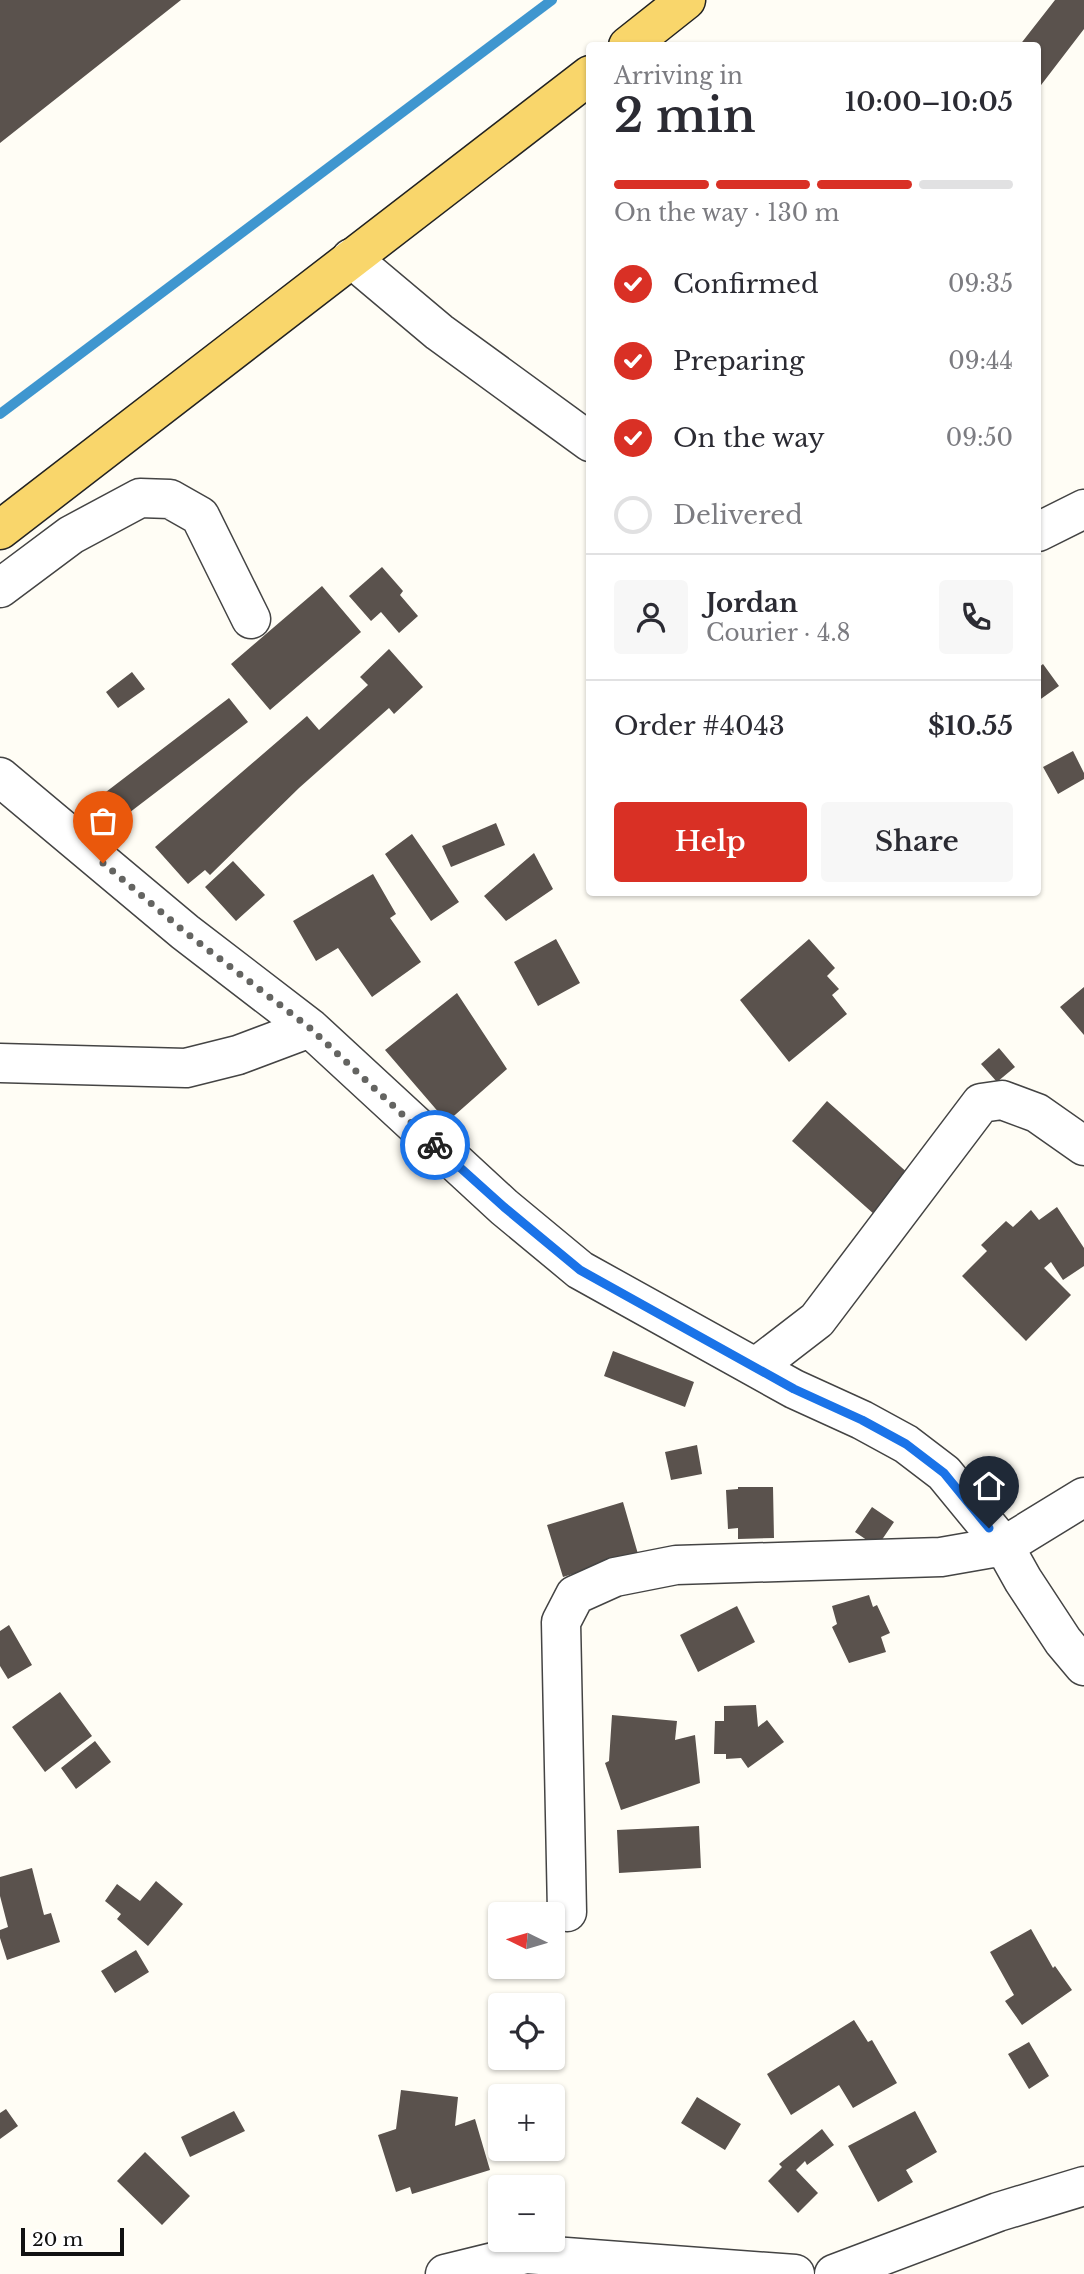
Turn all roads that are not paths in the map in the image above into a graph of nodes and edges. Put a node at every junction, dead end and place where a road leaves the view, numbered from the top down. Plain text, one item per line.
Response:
1 (686, 0) edge
2 (633, 42) edge
3 (586, 78) edge
4 (351, 258) junction
5 (586, 439) edge
6 (1084, 509) edge
7 (0, 530) edge
8 (1041, 530) edge
9 (0, 588) edge
10 (251, 619) dead end
11 (0, 776) edge
12 (310, 1028) junction
13 (0, 1063) edge
14 (1084, 1146) edge
15 (756, 1367) junction
16 (1084, 1497) edge
17 (1004, 1546) junction
18 (1084, 1666) edge
19 (567, 1912) dead end
20 (1084, 2186) edge
21 (445, 2274) edge
22 (795, 2274) edge
23 (834, 2274) edge

1 - 2 main road
3 - 4 main road
4 - 5 street
4 - 7 main road
6 - 8 street
9 - 10 street
11 - 12 street
12 - 13 street
12 - 15 street
14 - 15 street
15 - 17 street
16 - 17 street
17 - 18 street
17 - 19 street
20 - 23 street
21 - 22 street

